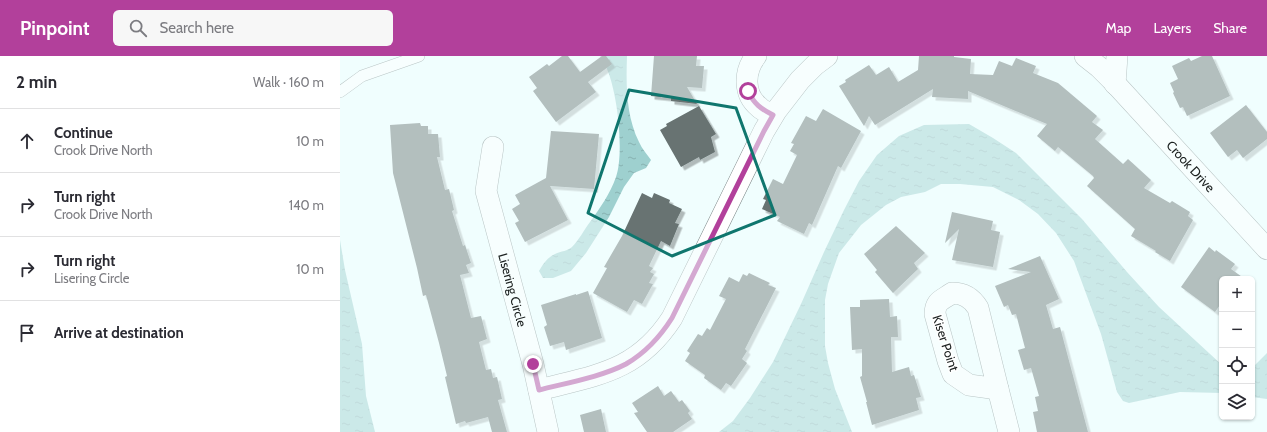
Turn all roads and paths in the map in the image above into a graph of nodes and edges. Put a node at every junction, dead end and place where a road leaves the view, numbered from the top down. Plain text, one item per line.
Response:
1 (419, 56) edge
2 (756, 56) edge
3 (1085, 56) edge
4 (1117, 56) edge
5 (816, 59) edge
6 (1116, 84) junction
7 (340, 92) edge
8 (773, 115) junction
9 (493, 147) dead end
10 (1267, 249) edge
11 (998, 389) dead end
12 (539, 390) junction
13 (548, 432) edge
14 (1009, 432) edge

1 - 7 lane
2 - 8 street
3 - 6 street, Crook Drive
4 - 6 street
5 - 8 street
6 - 10 street, Crook Drive
8 - 12 street
9 - 12 street, Lisering Circle
11 - 14 street
12 - 13 street, Lisering Circle

